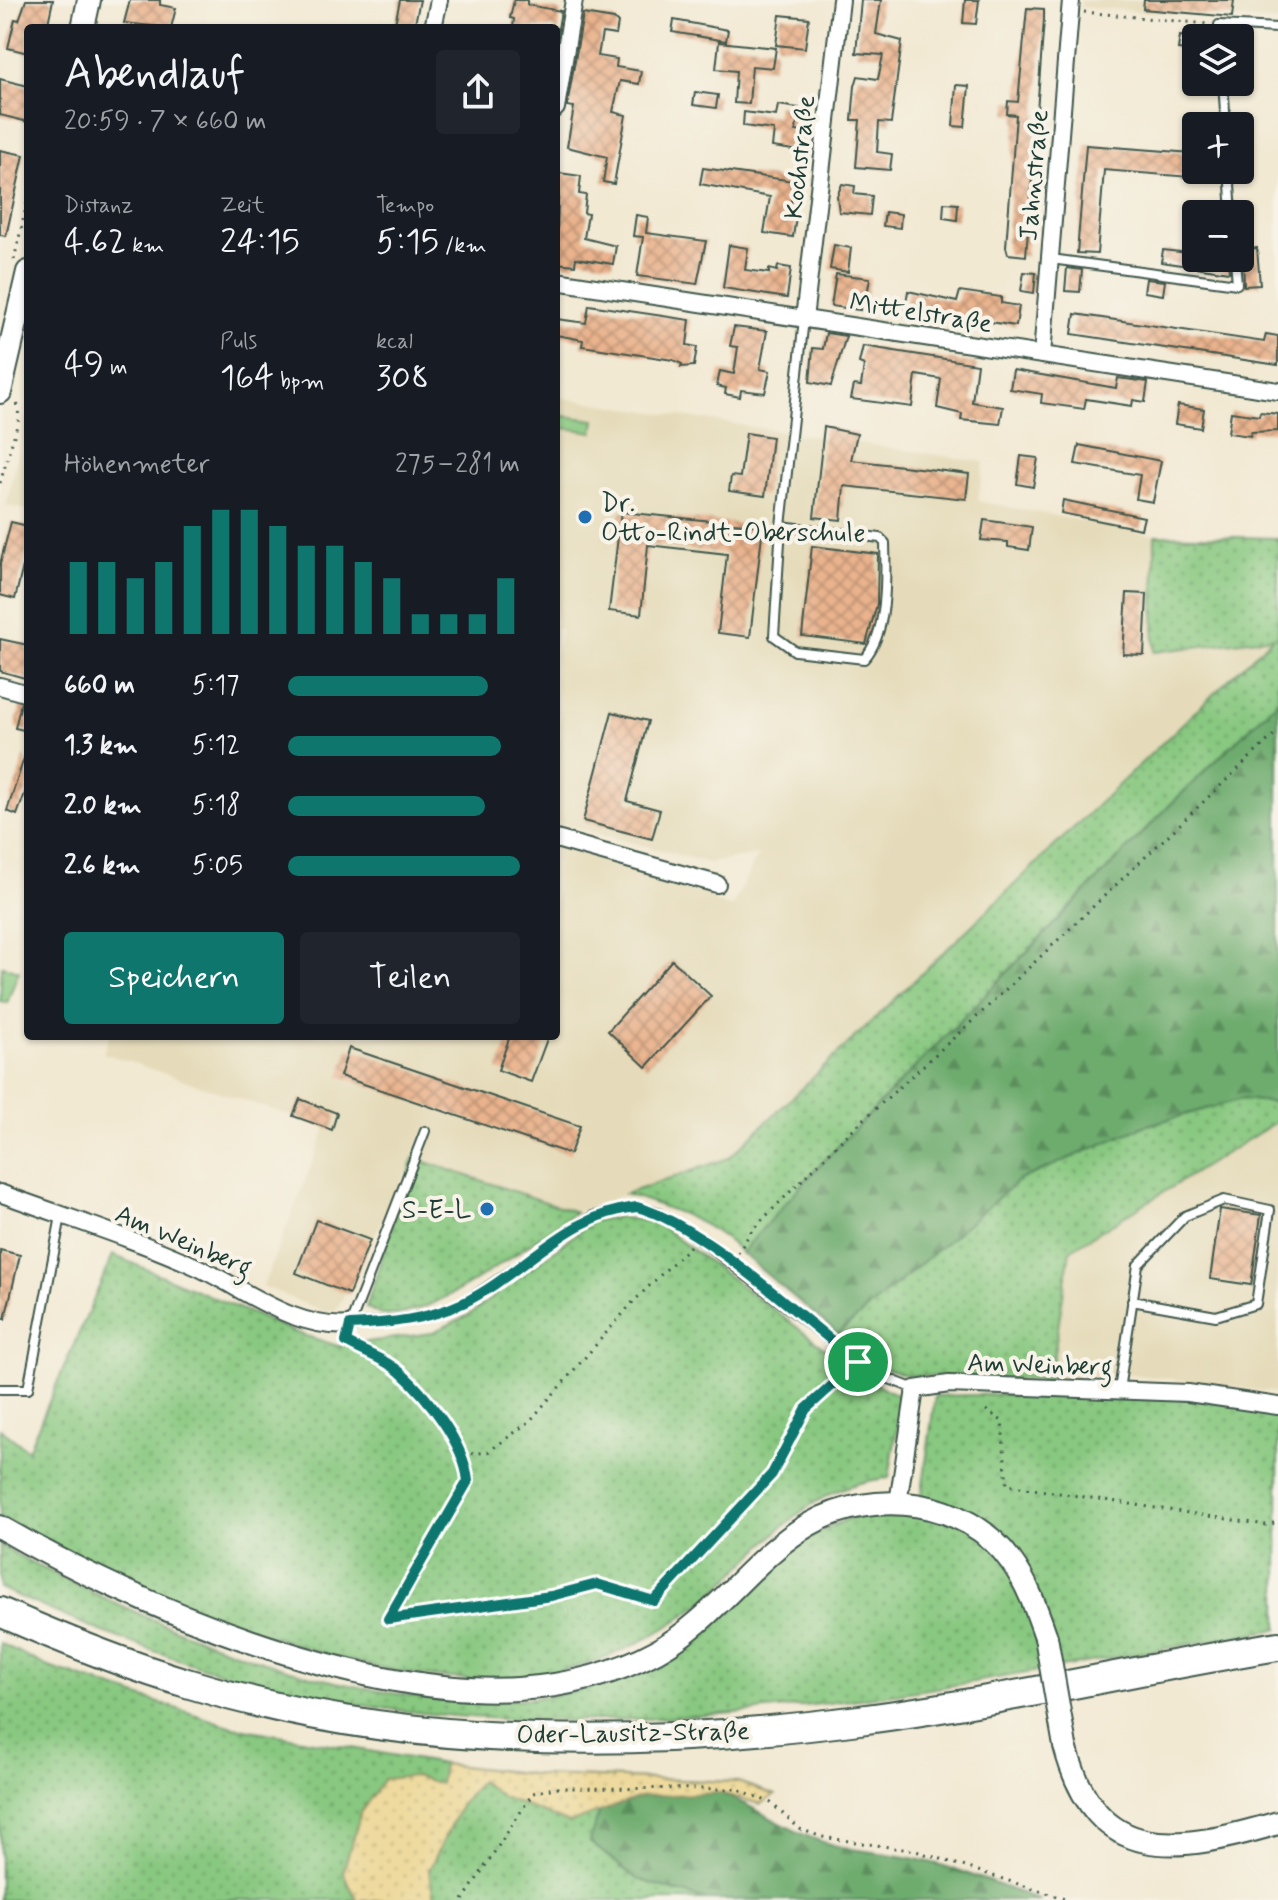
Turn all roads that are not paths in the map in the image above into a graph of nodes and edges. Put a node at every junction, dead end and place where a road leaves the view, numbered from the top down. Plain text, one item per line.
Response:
1 (89, 0) edge
2 (439, 0) edge
3 (574, 0) edge
4 (841, 0) edge
5 (1071, 6) edge
6 (84, 24) edge
7 (434, 24) edge
8 (1254, 27) edge
9 (1278, 28) edge
10 (560, 84) edge
11 (1050, 259) junction
12 (1236, 272) edge
13 (560, 282) edge
14 (24, 291) edge
15 (804, 319) junction
16 (1042, 355) junction
17 (5, 383) edge
18 (1278, 391) edge
19 (781, 526) junction
20 (0, 686) edge
21 (24, 693) edge
22 (560, 840) edge
23 (717, 884) dead end
24 (425, 1131) dead end
25 (0, 1193) edge
26 (61, 1216) junction
27 (1132, 1301) junction
28 (350, 1325) junction
29 (0, 1389) edge
30 (915, 1389) junction
31 (1119, 1391) junction
32 (1278, 1406) edge
33 (898, 1503) junction
34 (0, 1527) edge
35 (0, 1612) edge
36 (1278, 1646) edge
37 (1278, 1823) edge

1 - 6 street
2 - 7 street
3 - 10 street
4 - 15 street, Kochstraße
5 - 11 street, Jahnstraße
8 - 9 lane
11 - 12 lane
11 - 16 street, Jahnstraße
13 - 15 street, Mittelstraße
14 - 17 street
15 - 16 street, Mittelstraße
15 - 19 lane
16 - 18 street, Mittelstraße
19 - 19 lane
20 - 21 street
22 - 23 street
24 - 28 lane
25 - 26 street, Am Weinberg
26 - 28 street, Am Weinberg
26 - 29 lane
27 - 27 lane
27 - 31 lane
28 - 30 lane
30 - 31 street, Am Weinberg
30 - 33 street
31 - 32 street, Am Weinberg
33 - 34 street
33 - 37 street, bridge
35 - 36 highway, Oder-Lausitz-Straße

